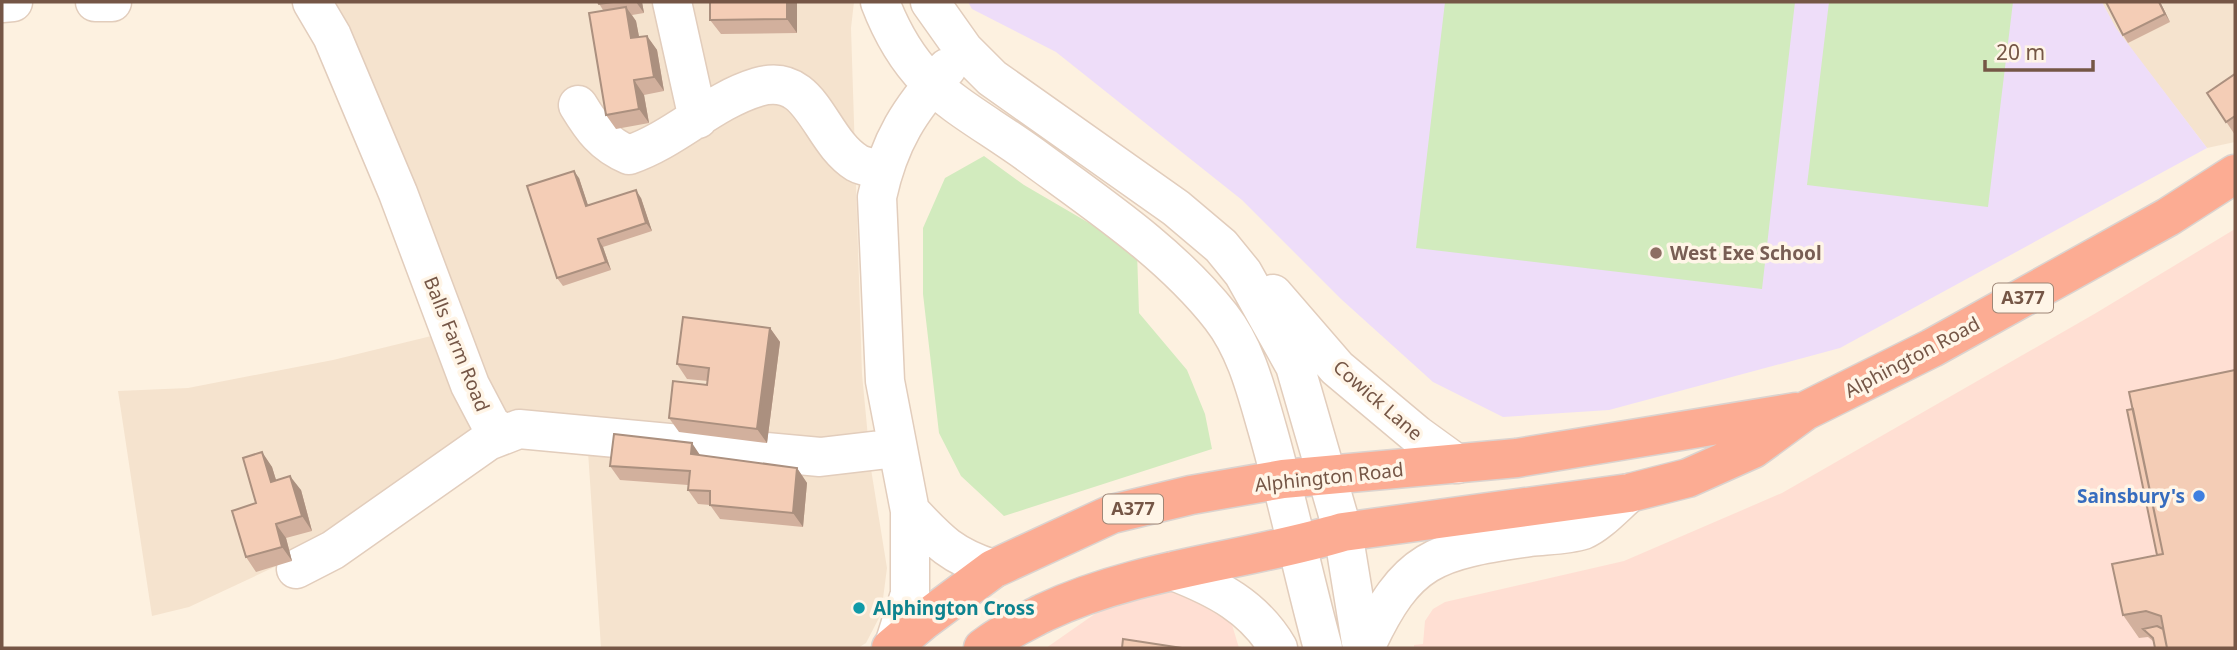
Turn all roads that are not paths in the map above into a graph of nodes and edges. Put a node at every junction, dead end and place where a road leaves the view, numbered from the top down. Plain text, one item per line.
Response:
1 (13, 2) edge
2 (95, 2) edge
3 (112, 2) edge
4 (312, 2) edge
5 (673, 2) edge
6 (880, 2) edge
7 (930, 2) edge
8 (2, 3) edge
9 (964, 50) junction
10 (931, 85) junction
11 (578, 105) dead end
12 (698, 120) junction
13 (883, 170) junction
14 (2235, 174) edge
15 (1243, 272) junction
16 (1805, 411) junction
17 (503, 433) junction
18 (897, 448) junction
19 (1457, 464) junction
20 (1325, 475) junction
21 (1283, 479) junction
22 (1629, 493) junction
23 (910, 511) junction
24 (1343, 533) junction
25 (1298, 546) junction
26 (296, 569) dead end
27 (993, 569) junction
28 (1173, 571) junction
29 (892, 647) edge
30 (983, 648) edge
31 (1278, 648) edge
32 (1323, 648) edge
33 (1363, 648) edge

1 - 8 street
2 - 3 street
4 - 17 street, Balls Farm Road
5 - 12 street
6 - 10 street
7 - 9 street
9 - 10 street
9 - 15 street
10 - 13 street
10 - 21 street
11 - 12 street
12 - 13 street
13 - 18 street
14 - 16 highway, Alphington Road / A377
15 - 19 street, Cowick Lane
15 - 20 street
16 - 19 highway, Alphington Road / A377
16 - 22 highway, Alphington Road / A377
17 - 18 street, Balls Farm Road
17 - 26 street
18 - 23 street
19 - 20 highway, Alphington Road / A377
20 - 21 highway, Alphington Road / A377
20 - 24 street
21 - 25 street
21 - 27 highway, Alphington Road / A377
22 - 24 highway, Alphington Road / A377
22 - 33 street
23 - 27 street
23 - 29 street
24 - 25 highway, Alphington Road / A377
24 - 33 street
25 - 28 highway, Alphington Road / A377
25 - 32 street
27 - 29 highway, Alphington Road / A377
28 - 30 highway, Alphington Road / A377
28 - 31 street

